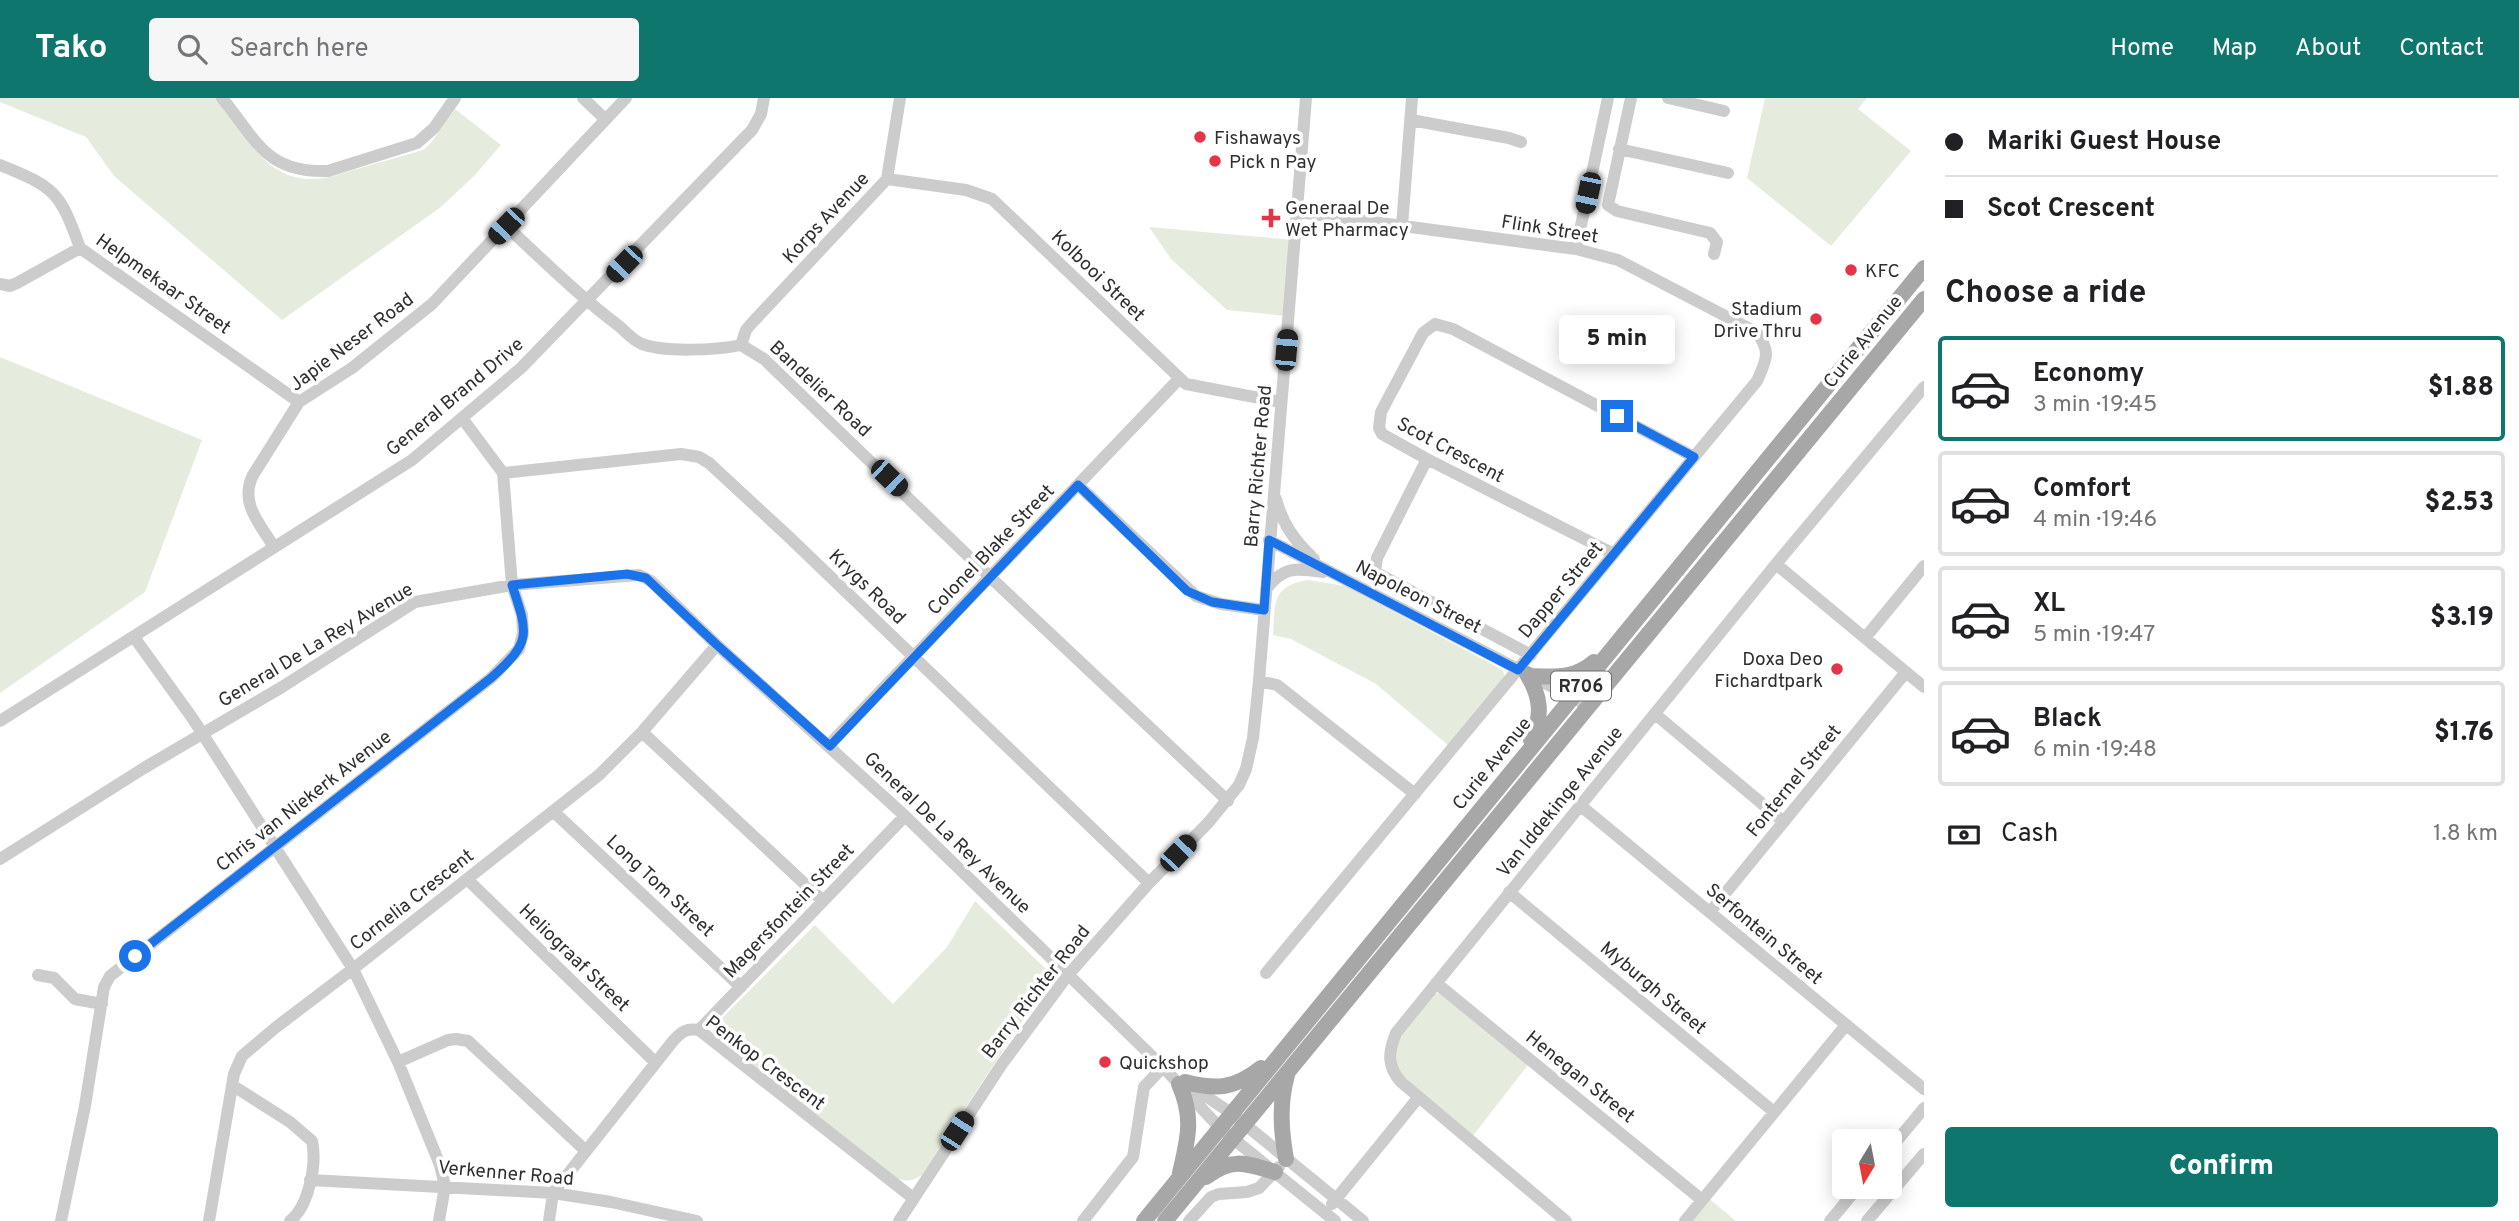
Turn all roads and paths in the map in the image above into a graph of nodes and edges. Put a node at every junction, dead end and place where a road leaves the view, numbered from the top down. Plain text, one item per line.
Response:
1 (222, 98) edge
2 (455, 98) edge
3 (583, 98) edge
4 (626, 98) edge
5 (764, 98) edge
6 (900, 98) edge
7 (1306, 98) edge
8 (1412, 98) edge
9 (1608, 98) edge
10 (1631, 98) edge
11 (1668, 98) edge
12 (1724, 111) dead end
13 (605, 118) junction
14 (1410, 120) junction
15 (1521, 142) dead end
16 (1619, 149) junction
17 (0, 165) edge
18 (1728, 173) dead end
19 (887, 179) junction
20 (1298, 212) junction
21 (506, 226) junction
22 (1402, 226) junction
23 (80, 247) junction
24 (1576, 248) junction
25 (1714, 254) dead end
26 (1924, 268) edge
27 (0, 285) edge
28 (1924, 299) edge
29 (587, 302) junction
30 (741, 345) junction
31 (1767, 352) joint
32 (1179, 379) junction
33 (1924, 387) edge
34 (299, 402) junction
35 (1281, 402) junction
36 (462, 418) junction
37 (1694, 457) junction
38 (1427, 460) junction
39 (503, 472) junction
40 (1078, 485) junction
41 (1274, 492) junction
42 (1269, 540) junction
43 (274, 547) junction
44 (1614, 554) junction
45 (1776, 564) junction
46 (1924, 566) edge
47 (1327, 570) junction
48 (990, 577) junction
49 (1343, 579) junction
50 (512, 585) junction
51 (1266, 589) junction
52 (1264, 610) junction
53 (1628, 629) junction
54 (134, 637) junction
55 (1865, 638) junction
56 (717, 645) junction
57 (1531, 655) junction
58 (914, 657) junction
59 (1525, 673) junction
60 (1906, 673) junction
61 (1259, 681) junction
62 (1924, 687) edge
63 (1572, 697) junction
64 (1589, 706) junction
65 (1655, 714) junction
66 (0, 721) edge
67 (642, 732) junction
68 (202, 733) junction
69 (830, 746) junction
70 (1511, 771) junction
71 (1415, 794) junction
72 (1227, 801) junction
73 (1581, 806) junction
74 (554, 811) junction
75 (905, 816) junction
76 (1784, 822) junction
77 (275, 848) junction
78 (0, 859) edge
79 (467, 879) junction
80 (1149, 883) junction
81 (1509, 892) junction
82 (823, 901) junction
83 (1710, 912) junction
84 (353, 969) junction
85 (1266, 973) dead end
86 (38, 975) dead end
87 (1068, 975) junction
88 (1436, 983) junction
89 (741, 987) junction
90 (102, 1004) junction
91 (1846, 1025) junction
92 (698, 1030) junction
93 (1281, 1053) junction
94 (398, 1062) junction
95 (655, 1062) junction
96 (1163, 1067) junction
97 (1288, 1069) junction
98 (1182, 1083) junction
99 (232, 1085) junction
100 (1924, 1090) edge
101 (1418, 1098) junction
102 (1924, 1108) edge
103 (1774, 1112) junction
104 (1238, 1119) junction
105 (1226, 1133) junction
106 (1902, 1135) edge
107 (586, 1151) junction
108 (1924, 1154) edge
109 (1286, 1159) junction
110 (1275, 1172) junction
111 (310, 1180) junction
112 (1185, 1183) junction
113 (445, 1186) junction
114 (553, 1193) junction
115 (913, 1198) junction
116 (1336, 1199) junction
117 (1848, 1199) edge
118 (1702, 1200) junction
119 (1330, 1217) edge
120 (61, 1221) edge
121 (209, 1221) edge
122 (290, 1221) edge
123 (439, 1221) edge
124 (549, 1221) edge
125 (696, 1221) edge
126 (899, 1221) edge
127 (1083, 1221) edge
128 (1144, 1221) edge
129 (1165, 1221) edge
130 (1189, 1221) edge
131 (1363, 1221) edge
132 (1566, 1221) edge
133 (1685, 1221) edge
134 (1830, 1221) edge
135 (1867, 1221) edge

1 - 2 street
3 - 13 street
4 - 13 street, Japie Neser Road
5 - 29 street, General Brand Drive
6 - 19 street, Korps Avenue
7 - 20 street, Barry Richter Road
8 - 14 street
9 - 24 street
10 - 16 street
11 - 12 street
13 - 21 street, Japie Neser Road
14 - 15 street
14 - 22 street
16 - 18 street
16 - 25 street
17 - 23 street
19 - 30 street, Korps Avenue
19 - 32 street, Kolbooi Street
20 - 22 street, Flink Street
20 - 35 street, Barry Richter Road
21 - 29 street, Bandelier Road
21 - 34 street, Japie Neser Road
22 - 24 street, Flink Street
23 - 27 street, Helpmekaar Street
23 - 34 street, Helpmekaar Street
24 - 31 street, Flink Street
26 - 53 main road, Curie Avenue / R706
28 - 64 main road, Curie Avenue / R706
29 - 30 street, Bandelier Road
29 - 36 street, General Brand Drive
30 - 48 street, Bandelier Road
31 - 37 street, Dapper Street
32 - 35 street, Kolbooi Street
32 - 40 street, Colonel Blake Street
33 - 45 street, Van Iddekinge Avenue
34 - 43 street, Japie Neser Road
35 - 41 street, Barry Richter Road
36 - 39 street
36 - 43 street, General Brand Drive
37 - 38 street, Scot Crescent
37 - 44 street, Dapper Street
38 - 44 street, Scot Crescent
38 - 57 street, Napoleon Street
39 - 50 street, Chris van Niekerk Avenue
39 - 58 street, Krygs Road
40 - 48 street, Colonel Blake Street
40 - 52 street
41 - 42 street, Barry Richter Road
41 - 47 street
42 - 47 street, Napoleon Street
42 - 51 street, Barry Richter Road
43 - 54 street, General Brand Drive
44 - 57 street, Dapper Street
45 - 55 street
45 - 65 street, Van Iddekinge Avenue
46 - 55 street
47 - 49 street, Napoleon Street
48 - 58 street, Colonel Blake Street
48 - 72 street, Bandelier Road
49 - 51 street
49 - 59 street, Napoleon Street
50 - 56 street, General De La Rey Avenue
50 - 68 street, General De La Rey Avenue
50 - 77 street, Chris van Niekerk Avenue
51 - 52 street, Barry Richter Road
52 - 61 street, Barry Richter Road
53 - 59 main road
53 - 63 main road, Curie Avenue / R706
54 - 66 street, General Brand Drive
54 - 68 street
55 - 60 street
56 - 67 street, Cornelia Crescent
56 - 69 street, General De La Rey Avenue
57 - 59 street, Dapper Street
58 - 69 street, Colonel Blake Street
58 - 80 street, Krygs Road
59 - 63 street, Napoleon Street
59 - 70 main road
59 - 71 street, Dapper Street
60 - 62 street
60 - 76 street, Fonternel Street
61 - 71 street
61 - 72 street, Barry Richter Road
63 - 64 street, Napoleon Street
63 - 70 main road, Curie Avenue / R706
64 - 97 main road, Curie Avenue / R706
65 - 73 street, Van Iddekinge Avenue
65 - 76 street
67 - 74 street, Cornelia Crescent
67 - 82 street
68 - 77 street
68 - 78 street, General De La Rey Avenue
69 - 75 street, General De La Rey Avenue
70 - 93 main road, Curie Avenue / R706
71 - 85 street, Dapper Street
72 - 80 street, Barry Richter Road
73 - 81 street, Van Iddekinge Avenue
73 - 83 street, Serfontein Street
74 - 79 street, Cornelia Crescent
74 - 89 street, Long Tom Street
75 - 82 street, Magersfontein Street
75 - 87 street, General De La Rey Avenue
76 - 83 street, Fonternel Street
77 - 84 street
77 - 90 street, Chris van Niekerk Avenue
79 - 84 street, Cornelia Crescent
79 - 95 street, Heliograaf Street
80 - 87 street, Barry Richter Road
81 - 88 street, Van Iddekinge Avenue
81 - 103 street, Myburgh Street
82 - 89 street, Magersfontein Street
83 - 91 street, Serfontein Street
84 - 94 street
84 - 99 street, Cornelia Crescent
86 - 90 street
87 - 96 street, General De La Rey Avenue
87 - 115 street, Barry Richter Road
88 - 101 street, Van Iddekinge Avenue
88 - 118 street, Henegan Street
89 - 92 street, Magersfontein Street
90 - 120 street, Chris van Niekerk Avenue
91 - 100 street, Serfontein Street
91 - 103 street
92 - 95 street, Penkop Crescent
92 - 115 street, Penkop Crescent
93 - 98 main road
93 - 104 main road, Curie Avenue / R706
94 - 107 street
94 - 113 street
95 - 107 street, Penkop Crescent
96 - 98 street, General De La Rey Avenue
96 - 127 street
97 - 104 main road, Curie Avenue / R706
97 - 109 main road
98 - 104 street, General De La Rey Avenue
98 - 105 street, General De La Rey Avenue
98 - 112 main road
99 - 111 street
99 - 121 street, Cornelia Crescent
101 - 116 street
101 - 132 street, Van Iddekinge Avenue
102 - 106 street
103 - 118 street
104 - 105 main road, Curie Avenue / R706
104 - 109 street, General De La Rey Avenue
105 - 110 street, General De La Rey Avenue
105 - 112 main road, Curie Avenue / R706
107 - 114 street, Penkop Crescent
108 - 135 street
109 - 110 street
109 - 116 street, General De La Rey Avenue
110 - 112 main road
110 - 119 street, General De La Rey Avenue
110 - 130 street
111 - 113 street, Verkenner Road
111 - 122 street
112 - 128 main road, Curie Avenue / R706
112 - 129 main road, Curie Avenue / R706
113 - 114 street, Verkenner Road
113 - 123 street
114 - 124 street
114 - 125 street, Verkenner Road
115 - 126 street, Barry Richter Road
116 - 119 street
116 - 131 street, General De La Rey Avenue
117 - 134 street
118 - 133 street

